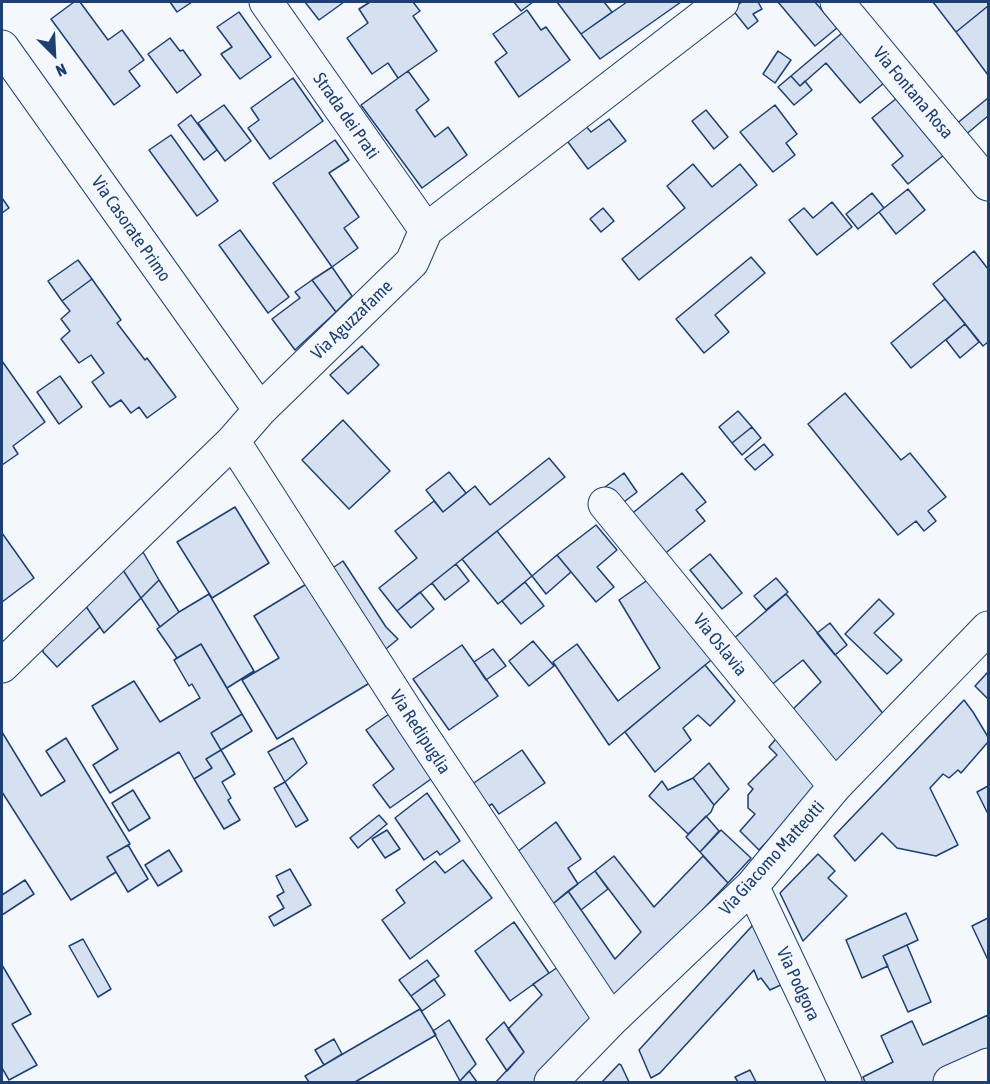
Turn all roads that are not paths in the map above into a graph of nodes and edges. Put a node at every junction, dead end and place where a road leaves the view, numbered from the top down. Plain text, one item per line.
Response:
1 (266, 2) edge
2 (722, 2) edge
3 (837, 2) edge
4 (2, 47) edge
5 (988, 184) edge
6 (426, 230) junction
7 (260, 410) junction
8 (233, 441) junction
9 (605, 504) dead end
10 (988, 628) edge
11 (2, 666) edge
12 (835, 786) junction
13 (752, 886) junction
14 (611, 1020) junction
15 (988, 1065) edge
16 (551, 1083) edge
17 (845, 1083) edge
18 (950, 1083) edge

1 - 6 street, Strada dei Prati
2 - 6 street, Via Aguzzafame
3 - 5 street, Via Fontana Rosa
4 - 7 street, Via Casorate Primo
6 - 7 street, Via Aguzzafame
7 - 8 street, Via Aguzzafame
8 - 11 street, Via Aguzzafame
8 - 14 street, Via Redipuglia
9 - 12 street, Via Oslavia
10 - 12 street, Via Giacomo Matteotti
12 - 13 street, Via Giacomo Matteotti
13 - 14 street, Via Giacomo Matteotti
13 - 17 street, Via Podgora
14 - 16 street, Via Giacomo Matteotti
15 - 18 street

